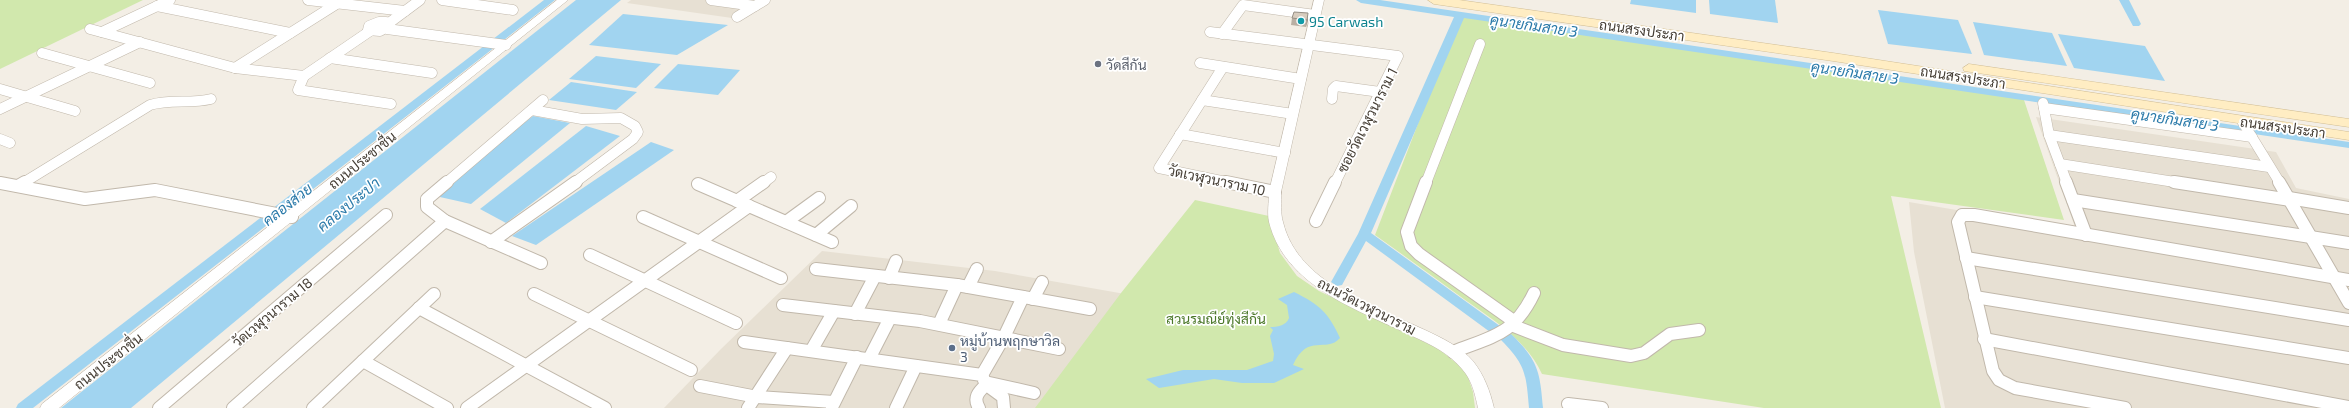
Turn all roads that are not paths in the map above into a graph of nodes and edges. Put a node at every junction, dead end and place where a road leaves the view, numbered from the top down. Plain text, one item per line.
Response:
1 (170, 0) edge
2 (308, 0) edge
3 (420, 0) edge
4 (442, 0) edge
5 (563, 0) edge
6 (711, 0) edge
7 (765, 0) edge
8 (1319, 0) edge
9 (1434, 0) edge
10 (1493, 0) edge
11 (338, 3) junction
12 (158, 6) junction
13 (755, 6) junction
14 (513, 10) dead end
15 (405, 11) junction
16 (1315, 15) junction
17 (737, 17) dead end
18 (388, 26) junction
19 (90, 29) dead end
20 (102, 32) junction
21 (1210, 32) dead end
22 (290, 34) junction
23 (1222, 34) junction
24 (140, 42) junction
25 (1309, 44) junction
26 (1480, 44) dead end
27 (505, 45) junction
28 (1833, 52) junction
29 (42, 53) dead end
30 (330, 58) junction
31 (1200, 64) dead end
32 (90, 66) junction
33 (1223, 67) junction
34 (235, 68) junction
35 (432, 73) dead end
36 (304, 76) junction
37 (1302, 78) junction
38 (150, 83) dead end
39 (0, 89) edge
40 (1380, 92) junction
41 (26, 97) junction
42 (211, 99) dead end
43 (1332, 99) dead end
44 (543, 100) dead end
45 (1202, 100) junction
46 (391, 104) dead end
47 (0, 109) edge
48 (532, 110) junction
49 (75, 111) dead end
50 (1294, 114) junction
51 (2349, 123) edge
52 (2247, 129) junction
53 (1180, 134) junction
54 (2049, 135) junction
55 (2349, 136) edge
56 (0, 139) edge
57 (10, 143) dead end
58 (1285, 152) junction
59 (2060, 164) junction
60 (2269, 167) junction
61 (771, 178) dead end
62 (0, 182) edge
63 (698, 184) dead end
64 (18, 186) junction
65 (1275, 192) junction
66 (819, 198) dead end
67 (2289, 199) junction
68 (2073, 200) junction
69 (737, 201) junction
70 (749, 206) junction
71 (851, 206) dead end
72 (2349, 208) edge
73 (386, 215) dead end
74 (292, 217) junction
75 (643, 217) dead end
76 (445, 220) junction
77 (1316, 221) dead end
78 (786, 222) junction
79 (816, 235) junction
80 (2086, 235) junction
81 (2313, 238) junction
82 (491, 242) junction
83 (699, 242) junction
84 (832, 242) dead end
85 (2349, 243) edge
86 (590, 255) dead end
87 (1966, 258) junction
88 (896, 261) dead end
89 (541, 263) dead end
90 (816, 269) dead end
91 (977, 269) dead end
92 (875, 276) junction
93 (2334, 277) junction
94 (780, 278) dead end
95 (889, 278) junction
96 (2349, 280) edge
97 (645, 281) junction
98 (1042, 282) dead end
99 (963, 286) junction
100 (1534, 293) dead end
101 (434, 294) dead end
102 (534, 294) dead end
103 (1975, 297) junction
104 (1028, 298) junction
105 (2349, 303) edge
106 (783, 305) dead end
107 (419, 308) junction
108 (1090, 309) dead end
109 (834, 311) junction
110 (855, 314) junction
111 (890, 318) junction
112 (2349, 320) edge
113 (591, 321) junction
114 (736, 323) dead end
115 (939, 324) junction
116 (1511, 325) junction
117 (1699, 330) dead end
118 (1004, 337) junction
119 (1984, 339) junction
120 (744, 342) dead end
121 (787, 348) junction
122 (1059, 349) dead end
123 (812, 351) junction
124 (1453, 352) junction
125 (863, 358) junction
126 (2349, 358) edge
127 (363, 361) junction
128 (526, 366) junction
129 (916, 366) junction
130 (691, 370) dead end
131 (984, 381) junction
132 (700, 386) dead end
133 (1034, 393) dead end
134 (757, 397) junction
135 (1568, 404) dead end
136 (833, 405) edge
137 (2349, 407) edge
138 (48, 408) edge
139 (159, 408) edge
140 (233, 408) edge
141 (313, 408) edge
142 (447, 408) edge
143 (467, 408) edge
144 (605, 408) edge
145 (748, 408) edge
146 (896, 408) edge
147 (979, 408) edge
148 (1004, 408) edge
149 (1486, 408) edge
150 (1602, 408) edge
151 (2125, 408) edge

1 - 12 street
2 - 11 street
3 - 15 street
4 - 14 street
5 - 27 street, ถนนประชาชื่น
6 - 13 street
7 - 13 street
8 - 16 street, ถนนวัดเวฬุวนาราม
9 - 28 main road, ถนนสรงประภา
10 - 28 main road, ถนนสรงประภา
11 - 15 street
11 - 22 street
12 - 20 street
12 - 22 street
13 - 17 street
15 - 18 street
16 - 23 street
16 - 25 street, ถนนวัดเวฬุวนาราม
18 - 27 street
18 - 30 street
19 - 20 street
20 - 24 street
21 - 23 street
22 - 34 street
23 - 25 street
24 - 32 street
24 - 34 street
25 - 37 street, ถนนวัดเวฬุวนาราม
25 - 40 street, ซอยวัดเวฬุวนาราม 1
26 - 116 street
27 - 74 street, ถนนประชาชื่น
28 - 51 main road, ถนนสรงประภา
28 - 52 main road, ถนนสรงประภา
29 - 32 street
30 - 35 street
30 - 36 street
31 - 33 street
32 - 38 street
32 - 41 street
33 - 37 street
33 - 45 street, วัดเวฬุวนาราม 10
34 - 36 street
36 - 46 street
37 - 50 street, ถนนวัดเวฬุวนาราม
39 - 41 street
40 - 43 street
40 - 77 street, ซอยวัดเวฬุวนาราม 1
41 - 47 street
41 - 49 street
42 - 64 street
44 - 48 street
45 - 50 street
45 - 53 street, วัดเวฬุวนาราม 10
48 - 76 street
48 - 82 street
50 - 58 street, ถนนวัดเวฬุวนาราม
52 - 54 street
52 - 55 main road, ถนนสรงประภา
52 - 60 street
53 - 58 street
53 - 65 street, วัดเวฬุวนาราม 10
54 - 59 street
54 - 60 street
56 - 57 street
58 - 65 street, ถนนวัดเวฬุวนาราม
59 - 67 street
59 - 68 street
60 - 67 street
61 - 69 street
62 - 64 street
63 - 69 street
64 - 74 street
65 - 124 street, ถนนวัดเวฬุวนาราม
66 - 78 street
67 - 72 street
67 - 81 street
68 - 80 street
68 - 81 street
69 - 70 street
70 - 78 street
70 - 83 street
71 - 79 street
73 - 139 street, วัดเวฬุวนาราม 18
74 - 138 street, ถนนประชาชื่น
75 - 83 street
76 - 82 street
76 - 140 street
78 - 79 street
79 - 84 street
80 - 87 street
80 - 93 street
81 - 85 street
81 - 93 street
82 - 89 street
83 - 94 street
83 - 97 street
86 - 97 street
87 - 103 street
87 - 112 street
88 - 95 street
90 - 92 street
91 - 99 street
92 - 95 street
92 - 110 street
93 - 96 street
93 - 105 street
95 - 99 street
97 - 113 street
97 - 114 street
98 - 104 street
99 - 104 street
99 - 115 street
100 - 116 street
101 - 107 street
102 - 113 street
103 - 119 street
103 - 126 street
104 - 108 street
104 - 118 street
106 - 109 street
107 - 127 street
107 - 128 street
109 - 110 street
109 - 123 street
110 - 111 street
111 - 115 street
111 - 125 street
113 - 128 street
113 - 130 street
115 - 118 street
116 - 117 street
116 - 124 street
118 - 122 street
118 - 131 street
119 - 137 street
119 - 151 street
120 - 121 street
121 - 123 street
121 - 134 street
123 - 125 street
124 - 149 street, ถนนวัดเวฬุวนาราม
125 - 129 street
125 - 136 street
127 - 141 street
127 - 142 street
128 - 143 street
128 - 144 street
129 - 131 street
129 - 146 street
131 - 133 street
131 - 147 street
131 - 148 street
132 - 134 street
134 - 136 street
134 - 145 street
135 - 150 street

